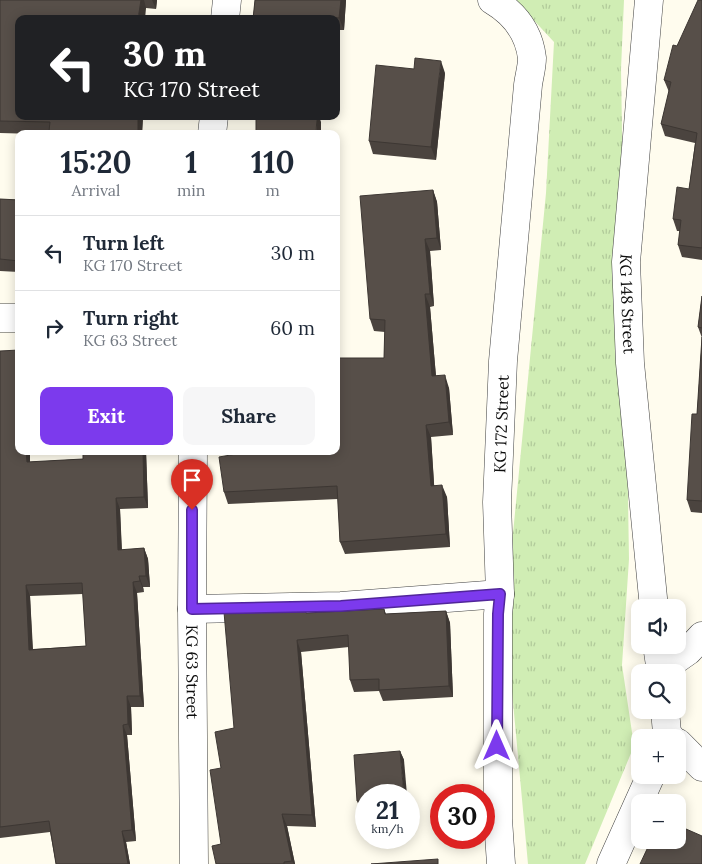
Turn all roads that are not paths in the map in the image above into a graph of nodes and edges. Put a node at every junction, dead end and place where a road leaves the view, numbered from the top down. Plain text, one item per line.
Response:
1 (227, 0) edge
2 (492, 0) edge
3 (649, 0) edge
4 (225, 15) edge
5 (0, 318) edge
6 (15, 318) edge
7 (193, 455) edge
8 (500, 594) junction
9 (653, 599) edge
10 (192, 609) junction
11 (702, 636) edge
12 (660, 663) edge
13 (686, 750) edge
14 (702, 767) edge
15 (647, 784) edge
16 (194, 864) edge
17 (501, 864) edge
18 (611, 864) edge

1 - 4 street
2 - 8 street, KG 172 Street
3 - 9 street, KG 148 Street
5 - 6 street
7 - 10 street, KG 63 Street
8 - 10 street
8 - 17 street, KG 172 Street
10 - 16 street, KG 63 Street
11 - 12 street
13 - 14 street
15 - 18 street

